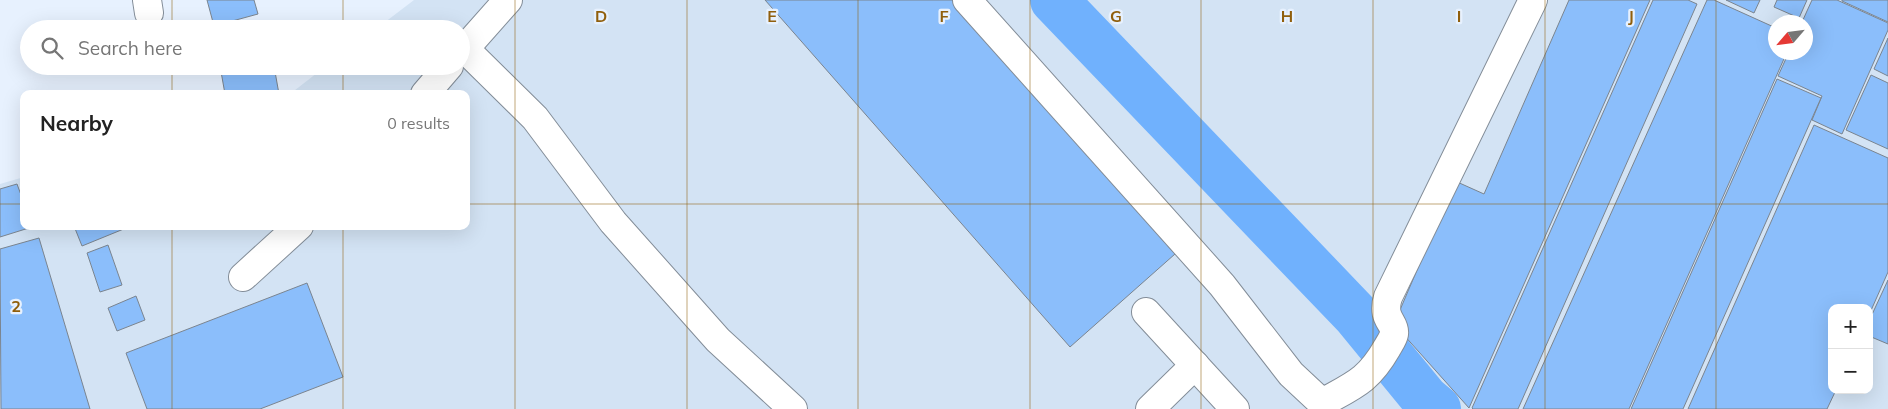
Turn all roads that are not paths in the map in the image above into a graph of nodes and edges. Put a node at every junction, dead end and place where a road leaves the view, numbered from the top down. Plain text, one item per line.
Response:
1 (508, 0) edge
2 (966, 0) edge
3 (1533, 0) edge
4 (470, 43) edge
5 (470, 66) edge
6 (442, 75) edge
7 (428, 90) edge
8 (296, 230) edge
9 (243, 277) dead end
10 (1146, 312) dead end
11 (1195, 365) junction
12 (1320, 406) edge
13 (793, 409) edge
14 (1150, 409) edge
15 (1235, 409) edge

1 - 4 lane
2 - 12 lane
3 - 12 lane
5 - 13 lane
6 - 7 lane
8 - 9 lane
10 - 11 lane
11 - 14 lane
11 - 15 lane

